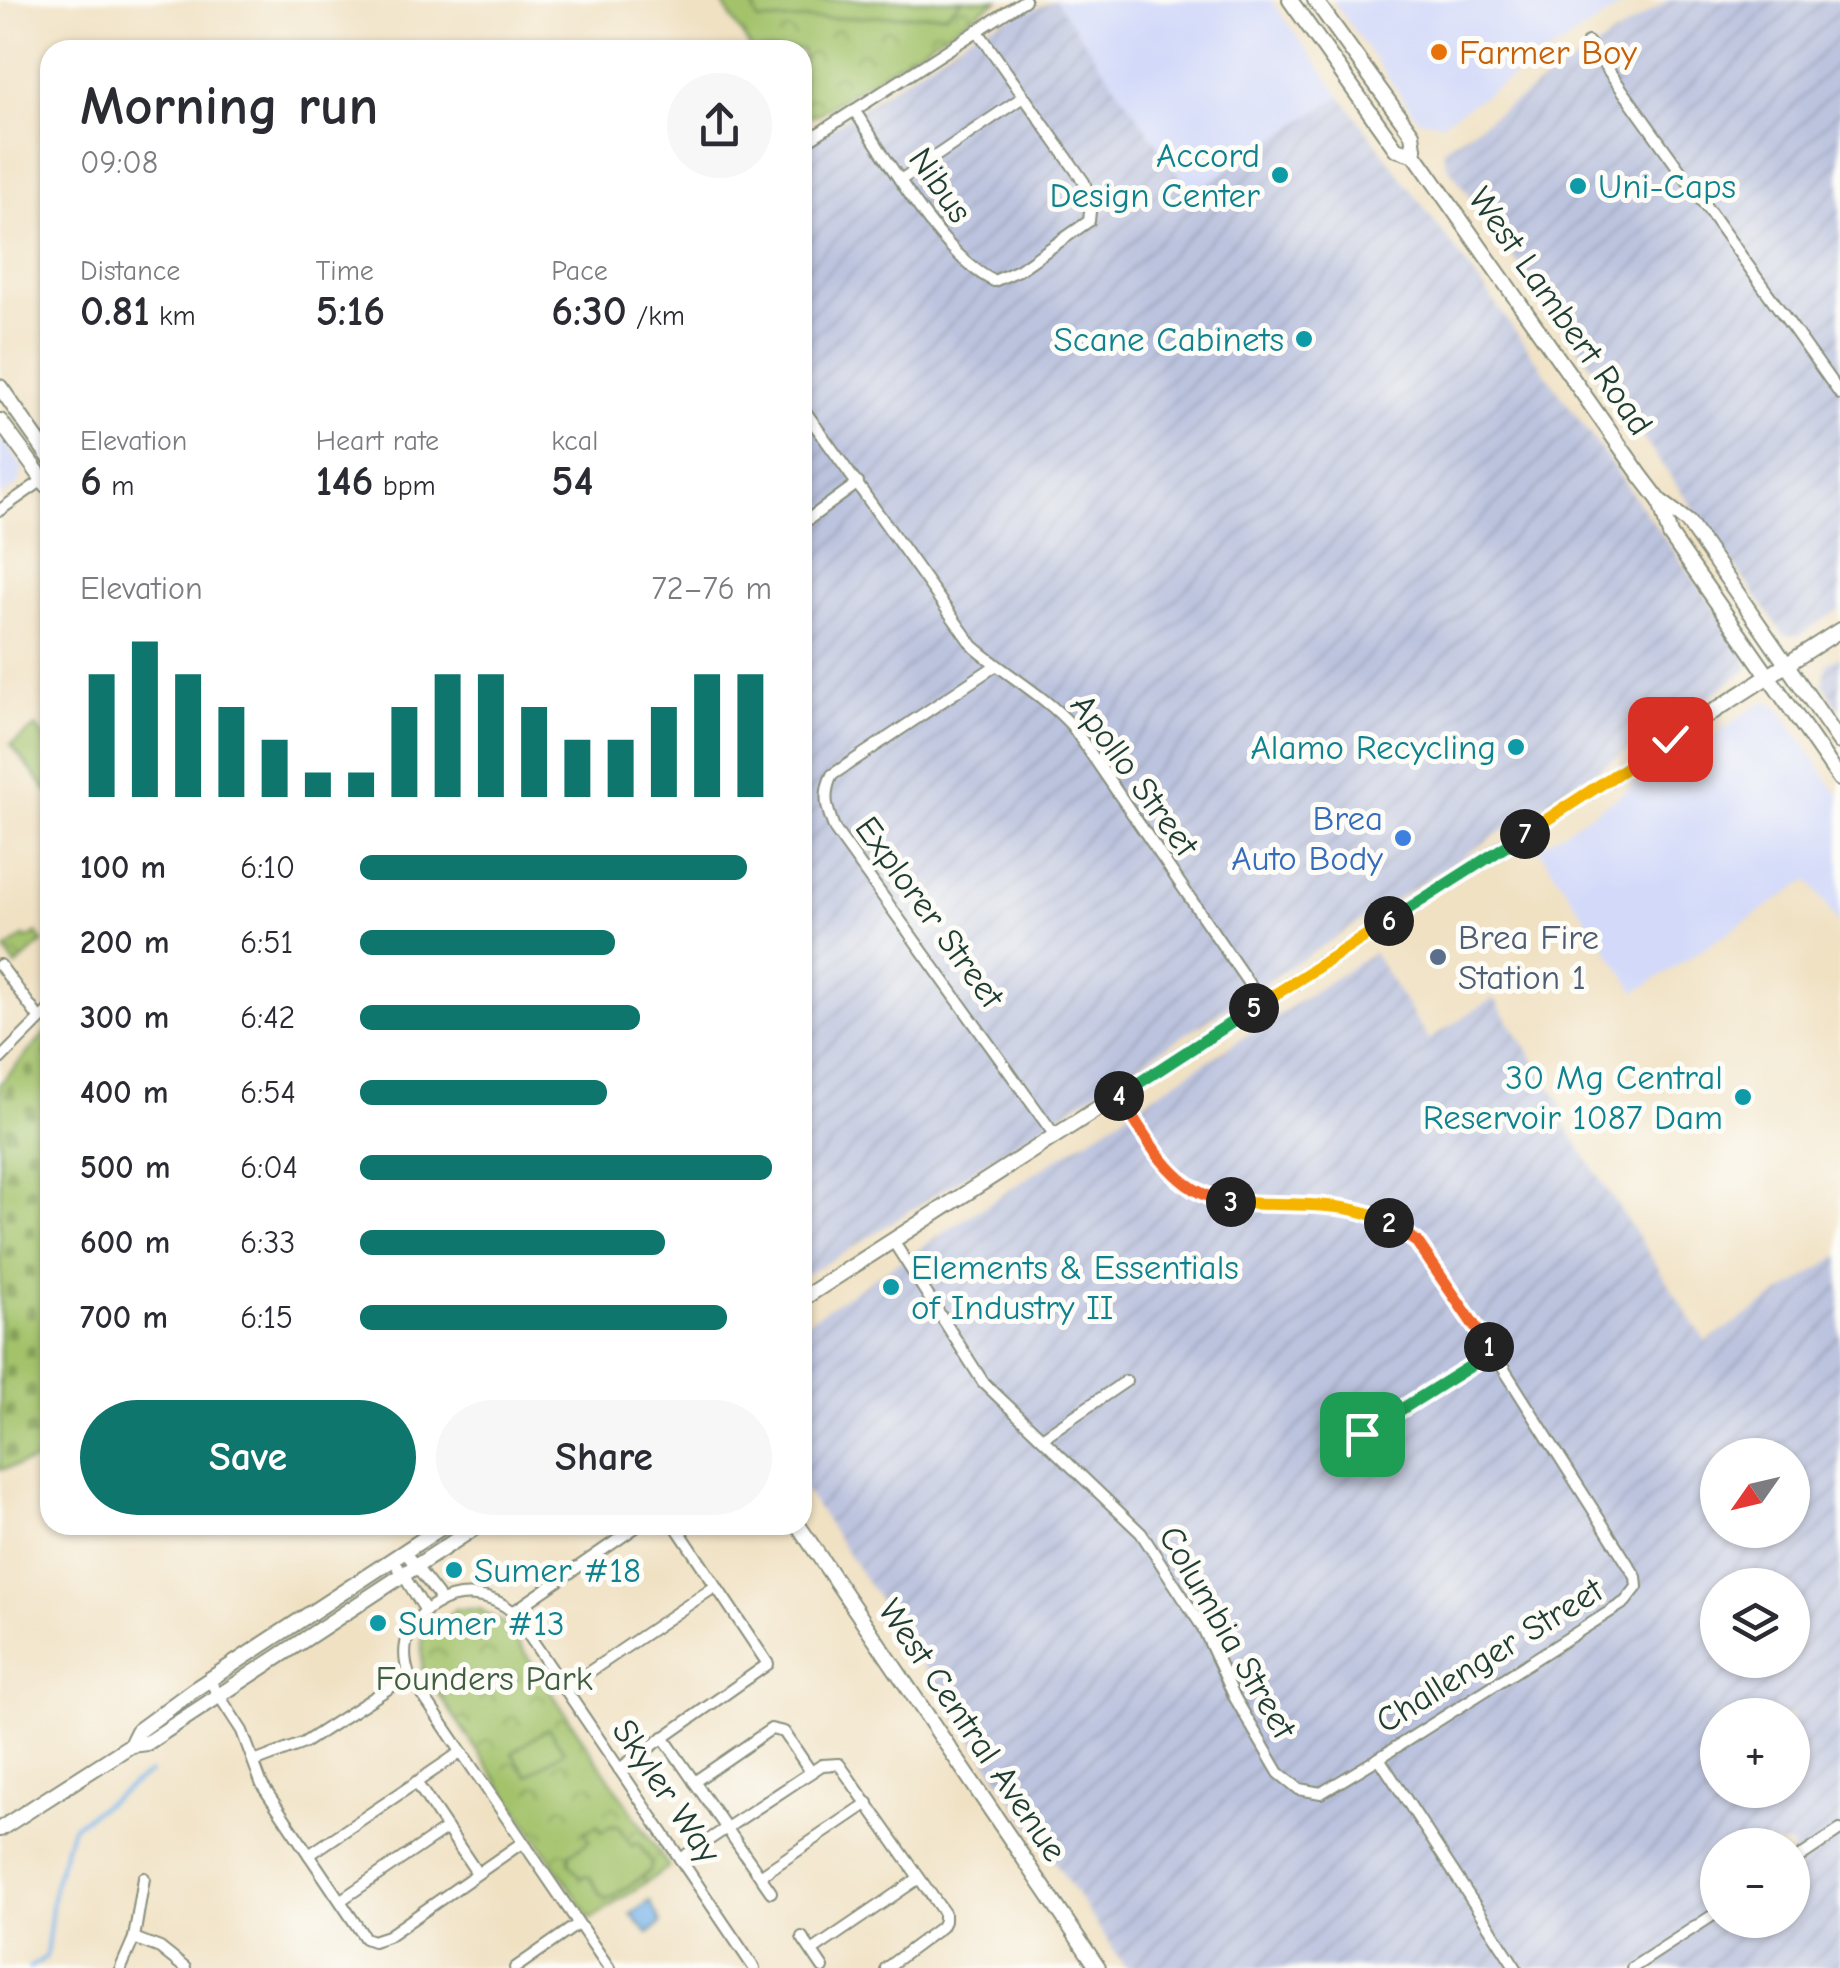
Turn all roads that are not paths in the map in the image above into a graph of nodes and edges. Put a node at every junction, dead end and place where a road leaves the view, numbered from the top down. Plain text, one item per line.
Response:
1 (1025, 0) edge
2 (1290, 0) edge
3 (1315, 0) edge
4 (977, 30) junction
5 (1588, 42) dead end
6 (1023, 96) junction
7 (854, 110) junction
8 (812, 137) edge
9 (1415, 155) junction
10 (902, 179) junction
11 (0, 388) edge
12 (1840, 394) edge
13 (0, 421) edge
14 (812, 421) edge
15 (40, 444) edge
16 (40, 471) edge
17 (858, 483) junction
18 (40, 486) edge
19 (1660, 501) junction
20 (0, 510) edge
21 (812, 517) edge
22 (1840, 630) edge
23 (1788, 664) junction
24 (995, 666) junction
25 (1770, 676) junction
26 (1840, 742) edge
27 (1840, 779) edge
28 (0, 964) edge
29 (5, 982) edge
30 (1262, 1003) junction
31 (39, 1018) joint
32 (0, 1059) edge
33 (1119, 1096) junction
34 (1056, 1137) junction
35 (893, 1241) junction
36 (812, 1293) edge
37 (1493, 1352) junction
38 (1126, 1381) dead end
39 (1362, 1434) dead end
40 (1042, 1438) junction
41 (429, 1535) edge
42 (464, 1535) edge
43 (624, 1535) edge
44 (682, 1535) edge
45 (805, 1535) edge
46 (398, 1555) junction
47 (410, 1570) junction
48 (716, 1586) junction
49 (440, 1602) junction
50 (426, 1611) junction
51 (512, 1612) junction
52 (408, 1675) junction
53 (209, 1680) junction
54 (564, 1688) junction
55 (218, 1696) junction
56 (663, 1737) junction
57 (131, 1745) junction
58 (461, 1752) junction
59 (1379, 1758) junction
60 (254, 1762) junction
61 (619, 1768) junction
62 (811, 1772) junction
63 (416, 1782) junction
64 (694, 1782) junction
65 (868, 1804) junction
66 (447, 1828) junction
67 (726, 1828) junction
68 (0, 1829) edge
69 (1840, 1830) edge
70 (523, 1842) junction
71 (1810, 1850) edge
72 (310, 1854) junction
73 (680, 1859) junction
74 (477, 1873) junction
75 (760, 1876) junction
76 (144, 1878) dead end
77 (919, 1878) junction
78 (771, 1892) dead end
79 (340, 1900) junction
80 (578, 1924) junction
81 (1700, 1924) edge
82 (802, 1937) dead end
83 (134, 1938) junction
84 (812, 1951) junction
85 (120, 1968) edge
86 (185, 1968) edge
87 (515, 1968) edge
88 (609, 1968) edge
89 (754, 1968) edge
90 (823, 1968) edge
91 (886, 1968) edge
92 (1098, 1968) edge
93 (1516, 1968) edge
94 (1632, 1968) edge

1 - 4 street
2 - 9 street, West Lambert Road
3 - 9 street, West Lambert Road
4 - 6 street
4 - 7 street
5 - 12 street
6 - 10 street
6 - 10 street, Nibus
7 - 8 street
7 - 10 street, Nibus
9 - 19 street, West Lambert Road
11 - 15 street
13 - 16 street
14 - 17 street, Apollo Street
17 - 21 street
17 - 24 street, Apollo Street
18 - 20 street
19 - 23 street, West Lambert Road
19 - 25 street, West Lambert Road
22 - 23 street
23 - 25 street
23 - 26 street, West Lambert Road
24 - 30 street, Apollo Street
24 - 34 street, Explorer Street
25 - 27 street, West Lambert Road
25 - 30 street
28 - 29 street
29 - 31 street
30 - 33 street
31 - 32 street
33 - 34 street
33 - 37 street, Challenger Street
34 - 35 street
35 - 36 street
35 - 40 street, Columbia Street
37 - 39 street
37 - 59 street, Challenger Street
38 - 40 street
40 - 59 street, Columbia Street
41 - 46 street
42 - 47 street
43 - 51 street
44 - 48 street
45 - 92 street, West Central Avenue
46 - 47 street
46 - 53 street
47 - 49 street
47 - 50 street
47 - 55 street
48 - 54 street
48 - 56 street
49 - 50 street
49 - 51 street
50 - 52 street
51 - 54 street, Skyler Way
52 - 58 street
52 - 60 street
53 - 55 street
53 - 57 street
54 - 61 street, Skyler Way
55 - 57 street
55 - 60 street
56 - 61 street
56 - 64 street
57 - 68 street
58 - 63 street
58 - 70 street
59 - 93 street
60 - 72 street
61 - 73 street, Skyler Way
62 - 64 street
62 - 65 street
62 - 67 street
63 - 66 street
63 - 72 street
64 - 67 street
65 - 75 street
65 - 77 street
66 - 74 street
66 - 79 street
67 - 73 street
67 - 75 street
69 - 71 street
70 - 74 street
70 - 80 street
72 - 79 street
73 - 89 street, Skyler Way
74 - 79 street
75 - 78 street
76 - 83 street
77 - 84 street
77 - 91 street
80 - 87 street
80 - 88 street
81 - 94 street
82 - 84 street
83 - 85 street
83 - 86 street
84 - 90 street

